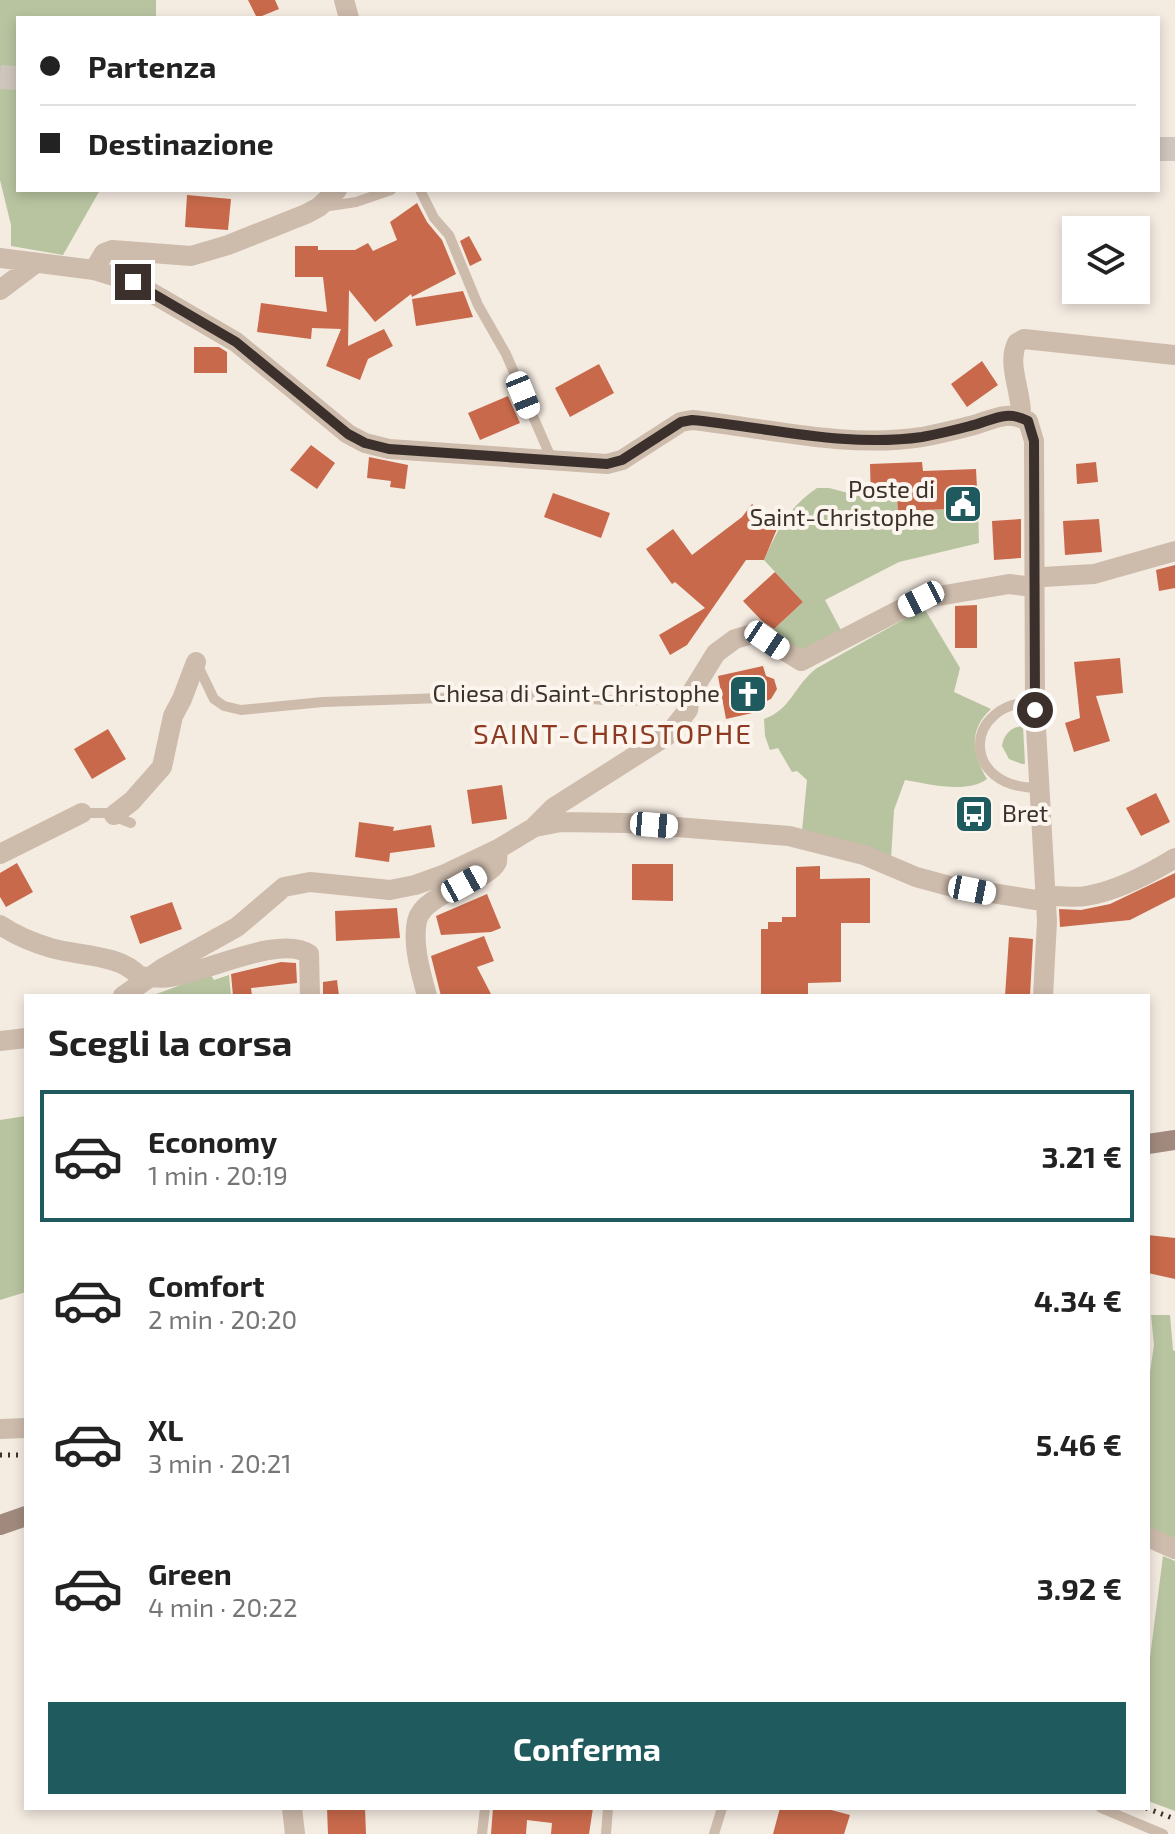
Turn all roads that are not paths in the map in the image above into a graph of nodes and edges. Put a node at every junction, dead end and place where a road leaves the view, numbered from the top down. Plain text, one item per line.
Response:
1 (335, 192) edge
2 (385, 192) edge
3 (421, 192) edge
4 (319, 207) junction
5 (0, 258) edge
6 (36, 263) junction
7 (94, 270) junction
8 (0, 290) edge
9 (1175, 355) edge
10 (1021, 418) junction
11 (552, 460) junction
12 (1175, 551) edge
13 (1035, 581) junction
14 (196, 662) joint
15 (690, 695) junction
16 (1035, 702) junction
17 (1038, 788) junction
18 (82, 813) joint
19 (123, 819) joint
20 (533, 828) junction
21 (498, 849) junction
22 (0, 854) edge
23 (1175, 858) edge
24 (1045, 895) junction
25 (0, 925) edge
26 (152, 978) junction
27 (126, 994) edge
28 (310, 994) edge
29 (426, 994) edge
30 (1043, 994) edge
31 (24, 1038) edge
32 (0, 1041) edge
33 (1174, 1143) edge
34 (1150, 1144) edge
35 (24, 1428) edge
36 (0, 1429) edge
37 (24, 1517) edge
38 (0, 1525) edge
39 (1150, 1538) edge
40 (1175, 1549) edge
41 (292, 1810) edge
42 (485, 1810) edge
43 (608, 1810) edge
44 (721, 1810) edge
45 (1106, 1810) edge
46 (295, 1834) edge
47 (482, 1834) edge
48 (606, 1834) edge
49 (714, 1834) edge
50 (1163, 1834) edge

1 - 4 street
2 - 4 lane
3 - 11 lane
4 - 7 street
5 - 6 street
6 - 7 street
6 - 8 street
7 - 11 street
9 - 10 street
10 - 11 street
10 - 13 street
12 - 13 street
13 - 15 street
13 - 16 street
14 - 15 lane
14 - 19 street
15 - 20 street
16 - 17 street
16 - 17 lane
17 - 24 street
18 - 19 lane
18 - 22 street
20 - 21 street
20 - 24 street
21 - 26 street
21 - 29 street
23 - 24 street
24 - 30 street
25 - 26 street
26 - 27 street
26 - 28 street
31 - 32 street
33 - 34 street
35 - 36 street
37 - 38 street
39 - 40 street
41 - 46 street
42 - 47 lane
43 - 48 lane
44 - 49 lane
45 - 50 lane

